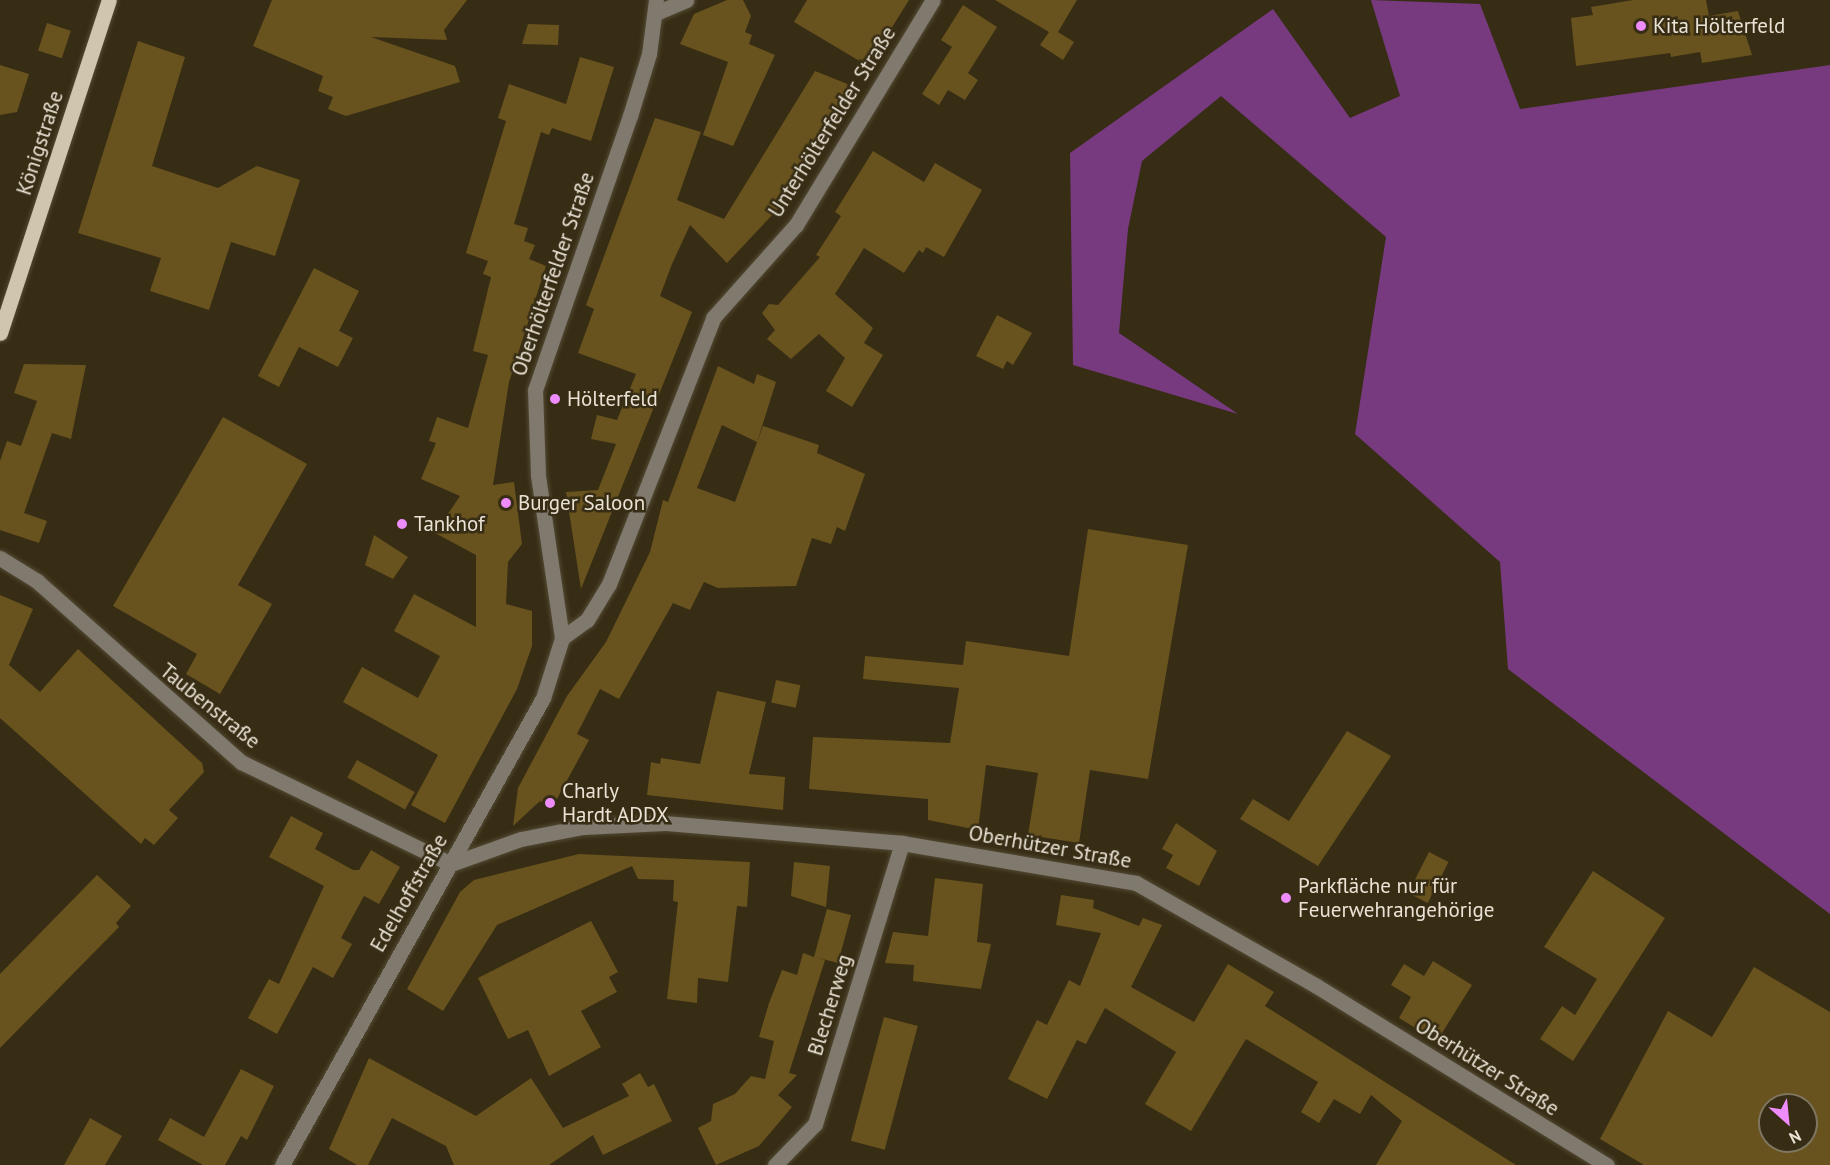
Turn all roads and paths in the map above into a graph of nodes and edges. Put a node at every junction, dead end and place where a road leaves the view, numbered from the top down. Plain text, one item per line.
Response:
1 (109, 0) edge
2 (687, 0) edge
3 (933, 0) edge
4 (656, 6) edge
5 (0, 333) edge
6 (0, 558) edge
7 (562, 638) junction
8 (902, 843) junction
9 (451, 864) junction
10 (282, 1165) edge
11 (775, 1165) edge
12 (1607, 1165) edge

1 - 5 main road, Königstraße
2 - 4 street
3 - 7 street, Unterhölterfelder Straße
4 - 7 street, Oberhölterfelder Straße
6 - 9 street, Taubenstraße
7 - 9 street, Edelhoffstraße
8 - 9 street, Oberhützer Straße
8 - 11 street, Blecherweg
8 - 12 street, Oberhützer Straße
9 - 10 street, Edelhoffstraße

